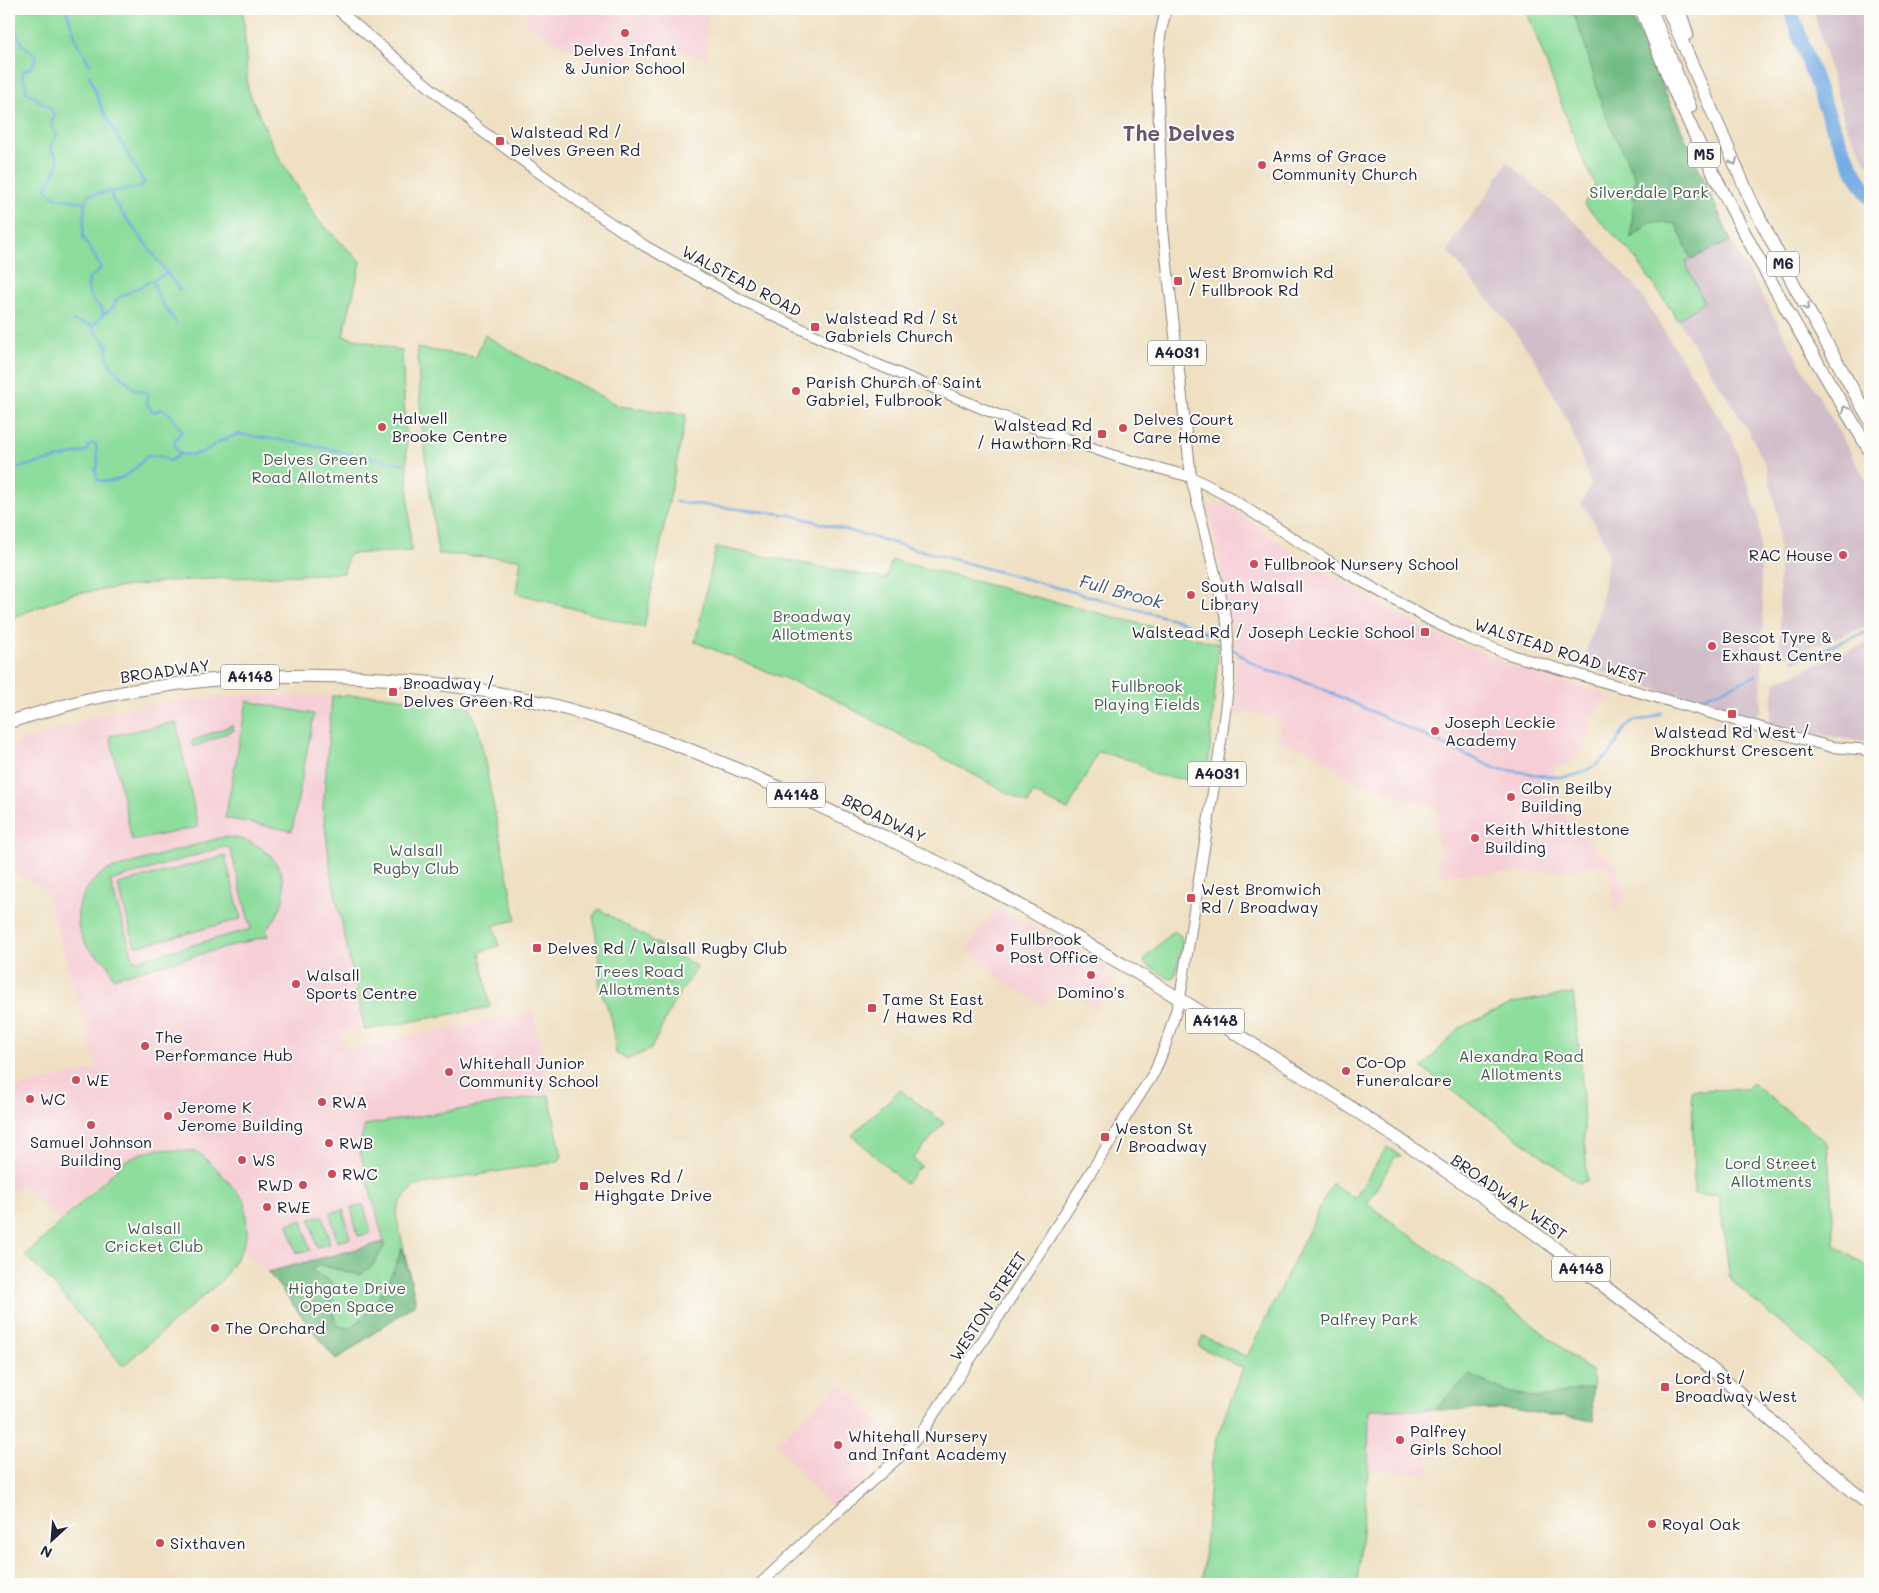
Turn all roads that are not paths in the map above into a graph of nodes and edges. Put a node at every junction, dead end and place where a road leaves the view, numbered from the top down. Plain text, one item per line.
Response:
1 (337, 9) edge
2 (1166, 9) edge
3 (1641, 9) edge
4 (1651, 9) edge
5 (1668, 9) edge
6 (1679, 9) edge
7 (1707, 101) junction
8 (1778, 296) junction
9 (1870, 420) edge
10 (1870, 451) edge
11 (1191, 477) junction
12 (9, 722) edge
13 (1870, 750) edge
14 (1180, 998) junction
15 (1870, 1506) edge
16 (760, 1584) edge

1 - 11 street, WALSTEAD ROAD
2 - 11 street, A4031
3 - 8 highway, M5
4 - 8 highway, M6
5 - 7 highway, M6
6 - 7 highway
7 -> 9 highway, M6
10 -> 8 highway, M6
11 - 13 street, WALSTEAD ROAD WEST
11 - 14 street, A4031
12 - 14 highway, BROADWAY / A4148
14 - 15 highway, BROADWAY WEST / A4148
14 - 16 street, WESTON STREET

